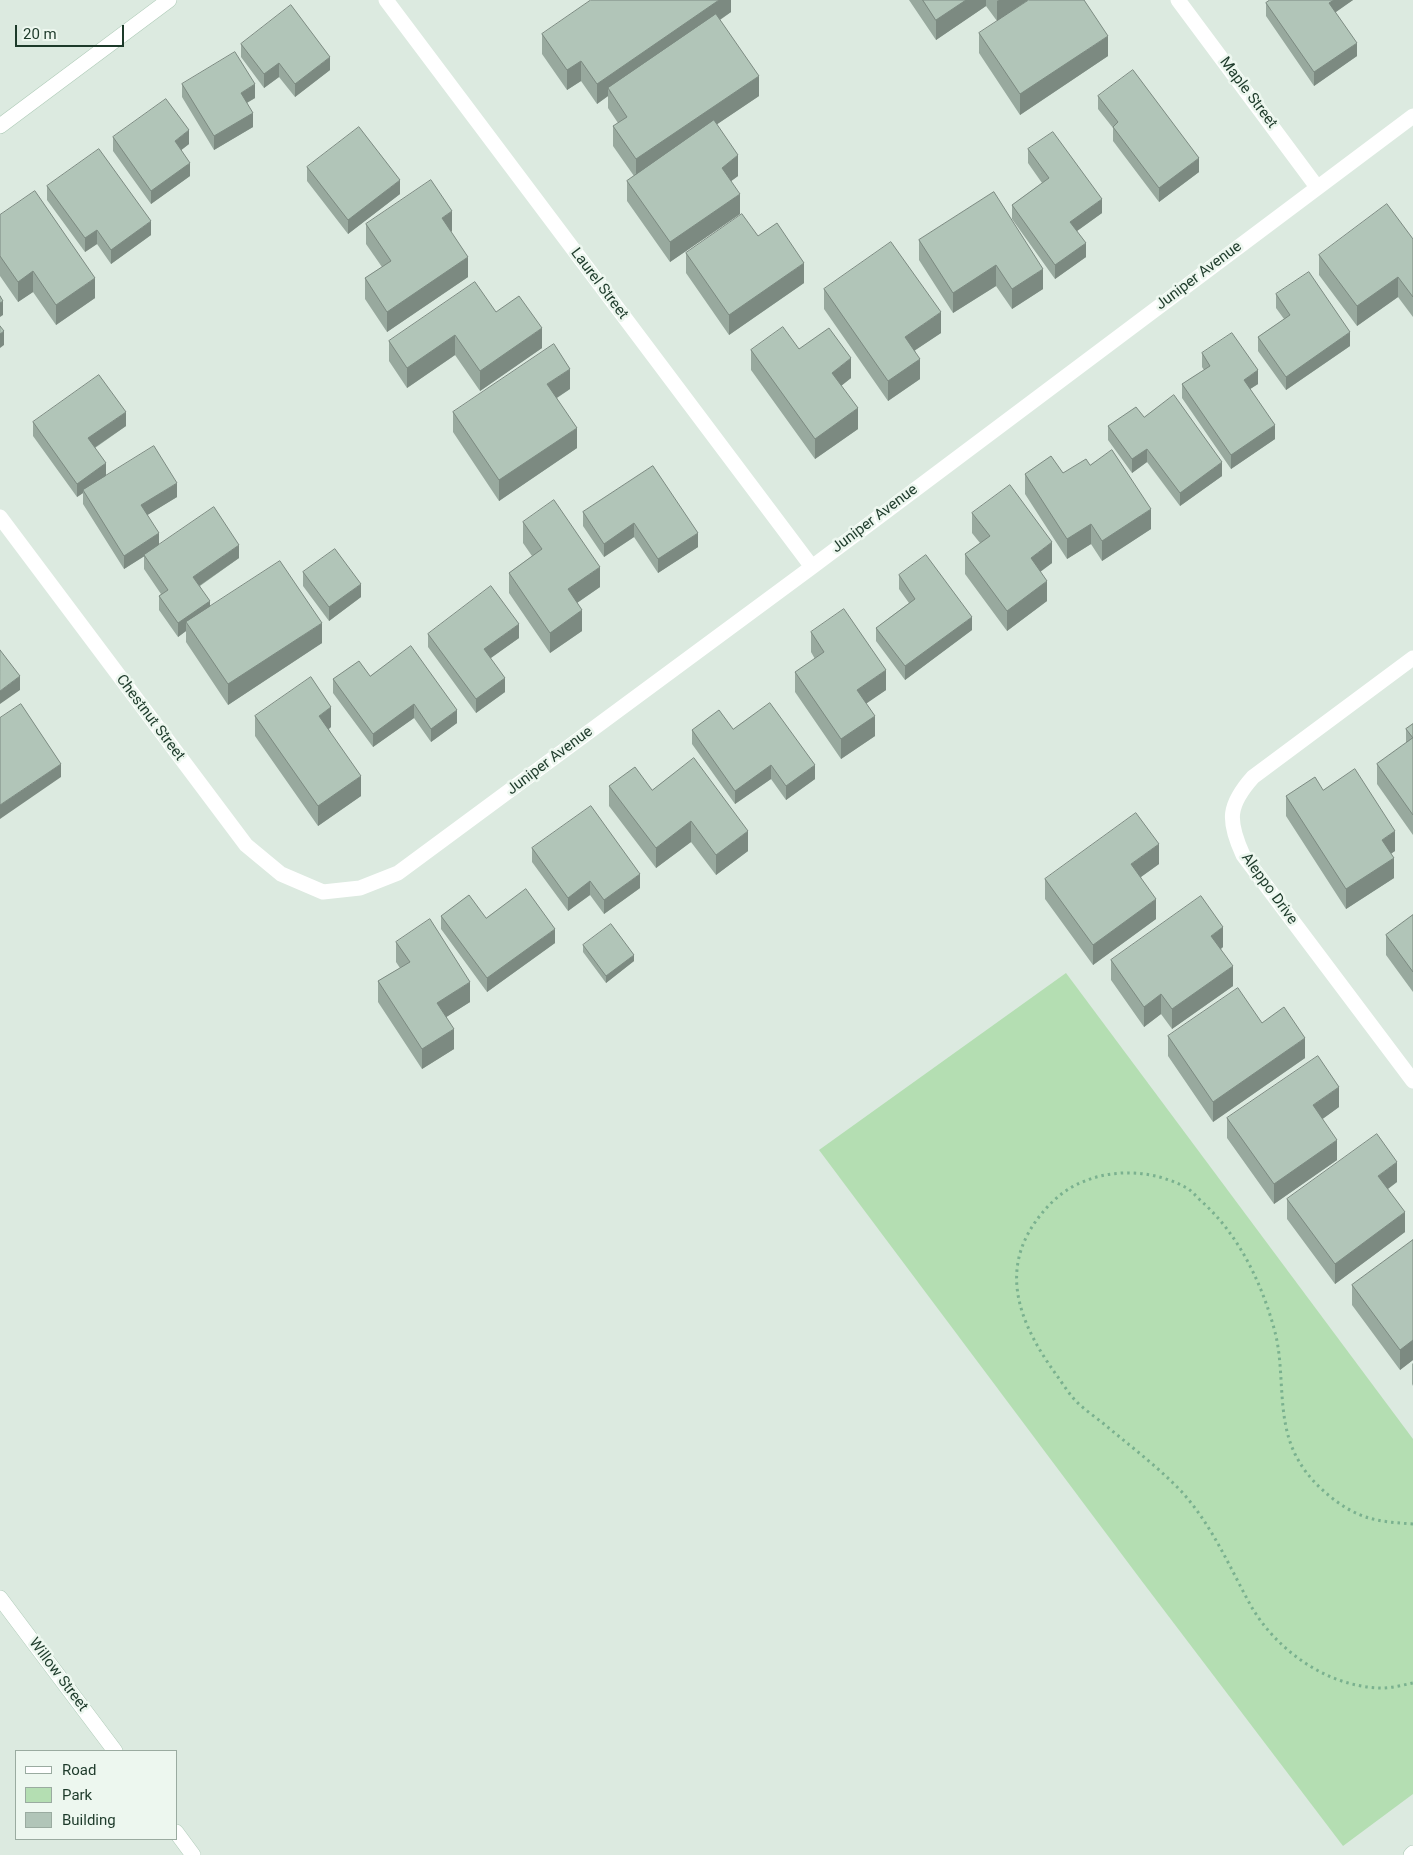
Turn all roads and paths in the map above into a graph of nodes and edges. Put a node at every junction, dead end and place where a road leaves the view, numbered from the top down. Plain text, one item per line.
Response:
1 (169, 0) edge
2 (386, 0) edge
3 (1178, 0) edge
4 (1413, 116) edge
5 (0, 126) edge
6 (1317, 187) junction
7 (0, 517) edge
8 (812, 567) junction
9 (1413, 658) edge
10 (323, 892) joint
11 (1413, 1080) edge
12 (1413, 1524) edge
13 (0, 1598) edge
14 (1413, 1683) edge
15 (114, 1750) edge
16 (178, 1835) edge
17 (193, 1855) edge

1 - 5 street
2 - 8 street, Laurel Street
3 - 6 street, Maple Street
4 - 6 street, Juniper Avenue
6 - 8 street, Juniper Avenue
7 - 10 street, Chestnut Street
8 - 10 street, Juniper Avenue
9 - 11 street, Aleppo Drive
12 - 14 path
13 - 15 street, Willow Street
16 - 17 street

